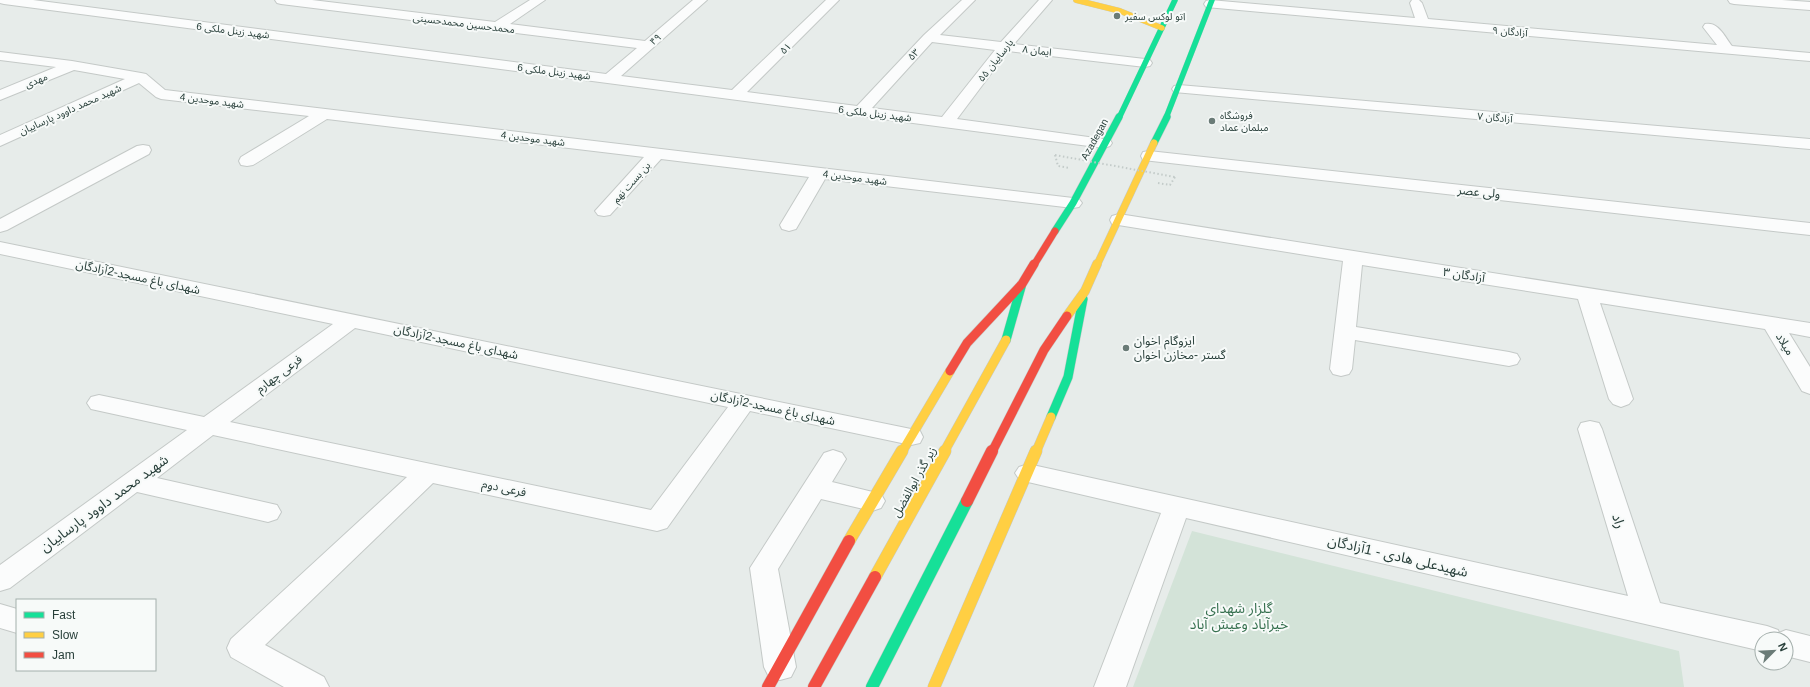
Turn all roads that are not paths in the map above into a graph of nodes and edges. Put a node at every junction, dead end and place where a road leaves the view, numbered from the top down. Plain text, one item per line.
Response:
1 (4, 0) edge
2 (281, 0) edge
3 (539, 0) edge
4 (701, 0) edge
5 (833, 0) edge
6 (969, 0) edge
7 (1046, 0) edge
8 (1076, 0) edge
9 (1175, 0) edge
10 (1734, 0) edge
11 (1211, 2) edge
12 (331, 3) edge
13 (1120, 3) dead end
14 (1416, 3) dead end
15 (1106, 6) junction
16 (1810, 6) edge
17 (1423, 23) junction
18 (497, 27) junction
19 (1710, 27) dead end
20 (1162, 28) junction
21 (929, 38) junction
22 (647, 45) junction
23 (1005, 46) junction
24 (1728, 50) junction
25 (0, 56) edge
26 (1810, 57) edge
27 (1146, 63) junction
28 (72, 65) junction
29 (141, 77) junction
30 (609, 78) junction
31 (1179, 89) junction
32 (736, 95) junction
33 (0, 96) edge
34 (861, 111) junction
35 (325, 113) junction
36 (946, 122) junction
37 (0, 141) edge
38 (1104, 143) junction
39 (1810, 144) edge
40 (143, 150) dead end
41 (657, 153) junction
42 (1149, 156) junction
43 (247, 161) dead end
44 (820, 173) junction
45 (1073, 203) junction
46 (604, 212) dead end
47 (1118, 220) junction
48 (789, 225) dead end
49 (0, 226) edge
50 (1810, 229) edge
51 (0, 248) edge
52 (1353, 257) junction
53 (1022, 284) junction
54 (1085, 291) junction
55 (1587, 294) junction
56 (351, 320) junction
57 (1773, 324) junction
58 (1810, 330) edge
59 (1345, 332) junction
60 (1509, 359) dead end
61 (1341, 369) dead end
62 (1810, 386) edge
63 (1621, 399) dead end
64 (744, 402) junction
65 (99, 403) dead end
66 (208, 426) junction
67 (1590, 429) dead end
68 (911, 437) junction
69 (833, 459) dead end
70 (429, 472) junction
71 (1028, 473) junction
72 (133, 482) junction
73 (815, 488) junction
74 (872, 501) junction
75 (1177, 506) junction
76 (268, 512) dead end
77 (0, 580) edge
78 (1648, 612) junction
79 (0, 616) edge
80 (16, 621) edge
81 (1754, 636) edge
82 (1794, 645) edge
83 (1810, 649) edge
84 (774, 677) edge
85 (312, 687) edge
86 (814, 687) edge
87 (872, 687) edge
88 (934, 687) edge
89 (1110, 687) edge

1 - 30 street, 6 شهید زینل ملکی
2 - 12 street, محمدحسین محمدحسینی
3 - 18 street
4 - 22 street, ۴۹
5 - 32 street, ۵۱
6 - 21 street, ۵۳
7 - 23 street, پارساییان ۵۵
8 - 15 main road
9 - 20 main road, Azadegan
10 - 16 street
11 - 17 street, ۹ آزادگان
11 - 31 main road
12 - 18 street, محمدحسین محمدحسینی
13 - 15 main road
14 - 17 street
15 - 20 main road
17 - 24 street, ۹ آزادگان
18 - 22 street, محمدحسین محمدحسینی
19 - 24 street
20 - 27 main road, Azadegan
21 - 23 street, ۸ ایمان
21 - 34 street, ۵۳
22 - 30 street, ۴۹
23 - 27 street, ۸ ایمان
23 - 36 street, پارساییان ۵۵
24 - 26 street, ۹ آزادگان
25 - 28 street
27 - 38 main road, Azadegan
28 - 29 street
28 - 33 street, مهدی
29 - 35 street, 4 شهید موحدین
29 - 37 street, شهید محمد داوود پارساییان
30 - 32 street, 6 شهید زینل ملکی
31 - 39 street, ۷ آزادگان
31 - 42 main road
32 - 34 street, 6 شهید زینل ملکی
34 - 36 street, 6 شهید زینل ملکی
35 - 41 street, 4 شهید موحدین
35 - 43 street
36 - 38 street, 6 شهید زینل ملکی
38 - 45 main road, Azadegan
40 - 49 street
41 - 44 street, 4 شهید موحدین
41 - 46 street, بن بست نهم
42 - 47 main road
42 - 50 street, ولی عصر
44 - 45 street, 4 شهید موحدین
44 - 48 street
45 - 53 main road, Azadegan
47 - 52 street, ۳ آزادگان
47 - 54 main road
51 - 56 street, شهدای‌ باغ مسجد-2آزادگان
52 - 55 street, ۳ آزادگان
52 - 59 street
53 - 68 main road
53 - 86 main road, زیر گذر ابوالفضل
54 - 71 main road
54 - 87 main road
55 - 57 street, ۳ آزادگان
55 - 63 street
56 - 64 street, شهدای‌ باغ مسجد-2آزادگان
56 - 66 street, فرعی چهارم
57 - 58 street, ۳ آزادگان
57 - 62 street, میلاد
59 - 60 street
59 - 61 street
64 - 68 street, شهدای‌ باغ مسجد-2آزادگان
64 - 70 street, فرعی دوم
65 - 66 street, فرعی دوم
66 - 70 street, فرعی دوم
66 - 72 street, شهید محمد داوود پارساییان
67 - 78 street, راد
68 - 74 main road
69 - 73 street
70 - 85 street
71 - 75 street, شهیدعلی هادی - 1آزادگان
71 - 88 main road
72 - 76 street
72 - 77 street, شهید محمد داوود پارساییان
73 - 74 street
73 - 84 street
74 - 84 main road
75 - 78 street, شهیدعلی هادی - 1آزادگان
75 - 89 street
78 - 81 street, شهیدعلی هادی - 1آزادگان
79 - 80 street
82 - 83 street

